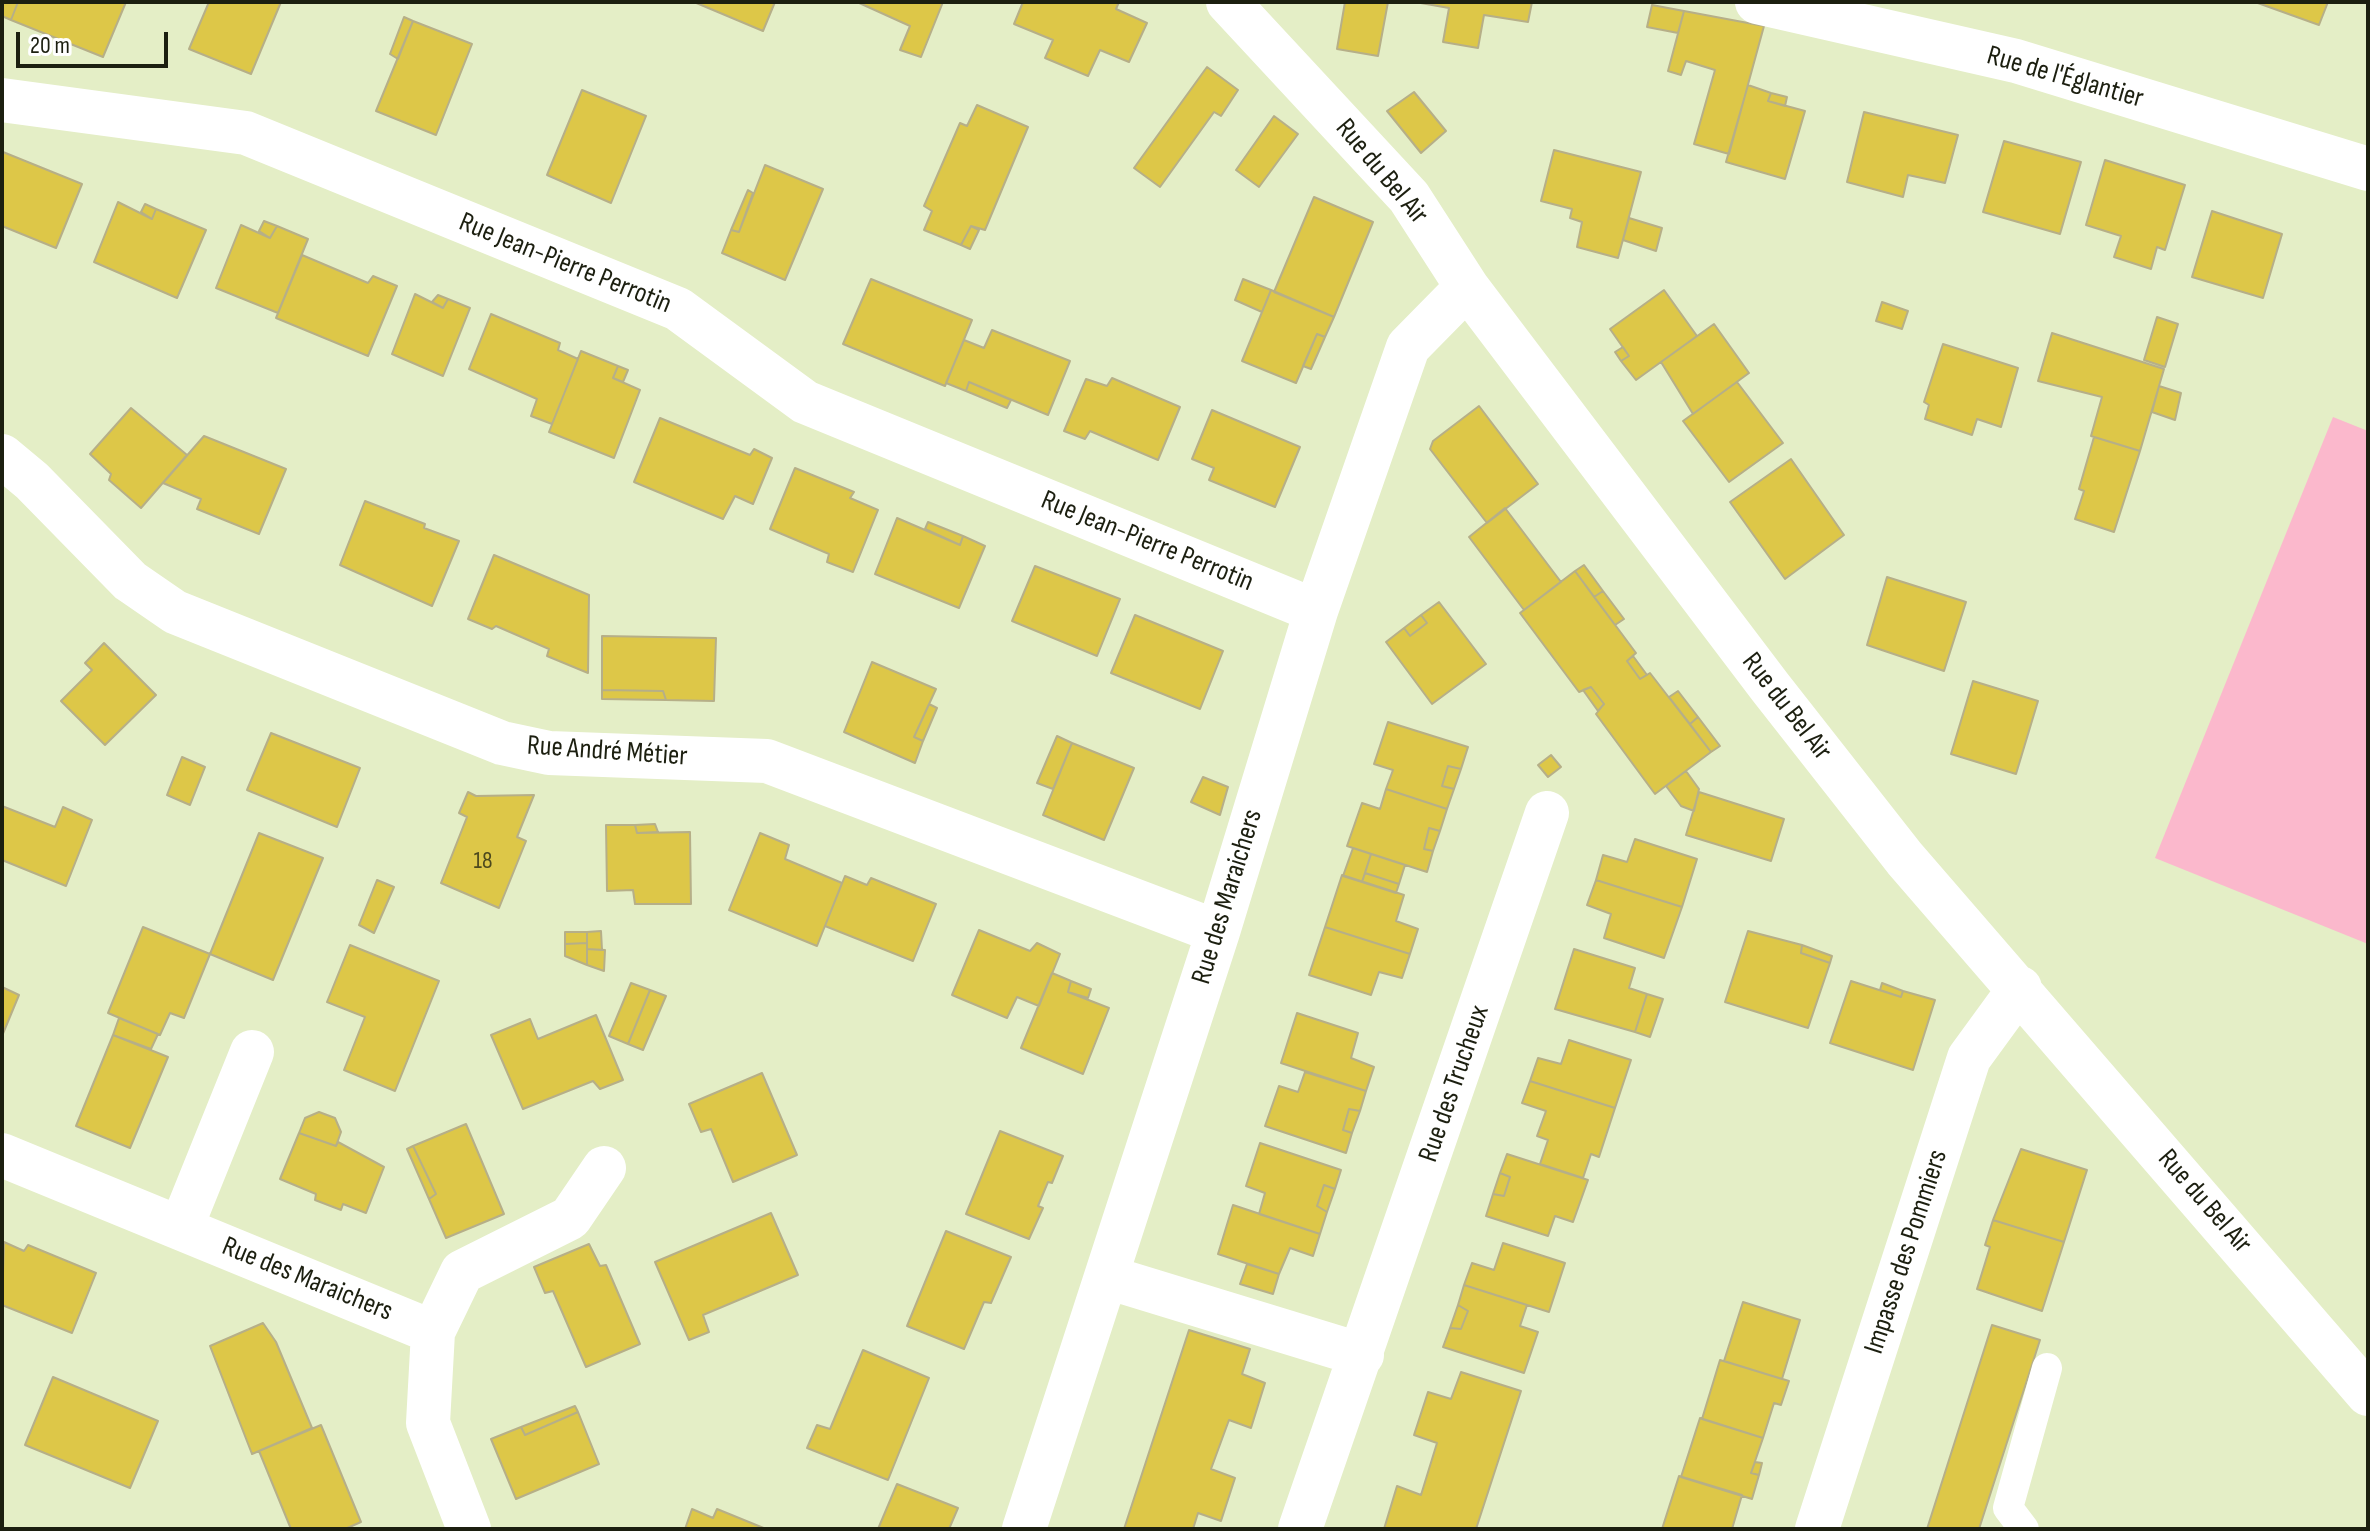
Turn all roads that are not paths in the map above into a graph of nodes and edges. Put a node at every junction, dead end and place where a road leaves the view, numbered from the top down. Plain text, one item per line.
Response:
1 (1228, 2) edge
2 (1757, 2) edge
3 (2, 100) edge
4 (2368, 169) edge
5 (1467, 287) junction
6 (2, 456) edge
7 (1316, 611) junction
8 (1547, 813) dead end
9 (1218, 932) junction
10 (2020, 988) junction
11 (252, 1052) dead end
12 (2, 1155) edge
13 (604, 1168) dead end
14 (181, 1228) junction
15 (1107, 1277) junction
16 (433, 1332) junction
17 (1362, 1355) junction
18 (2047, 1368) dead end
19 (2368, 1394) edge
20 (469, 1529) edge
21 (1024, 1529) edge
22 (1300, 1529) edge
23 (1817, 1529) edge
24 (2024, 1529) edge

1 - 5 street, Rue du Bel Air
2 - 4 street, Rue de l'Églantier
3 - 7 street, Rue Jean-Pierre Perrotin
5 - 7 street, Rue des Maraichers
5 - 10 street, Rue du Bel Air
6 - 9 street, Rue André Métier
7 - 9 street, Rue des Maraichers
8 - 17 street, Rue des Trucheux
9 - 15 street, Rue des Maraichers
10 - 19 street, Rue du Bel Air
10 - 23 street, Impasse des Pommiers
11 - 14 street
12 - 14 street, Rue des Maraichers
13 - 16 street
14 - 16 street, Rue des Maraichers
15 - 17 street
15 - 21 street, Rue des Maraichers
16 - 20 street
17 - 22 street, Rue des Trucheux
18 - 24 lane

